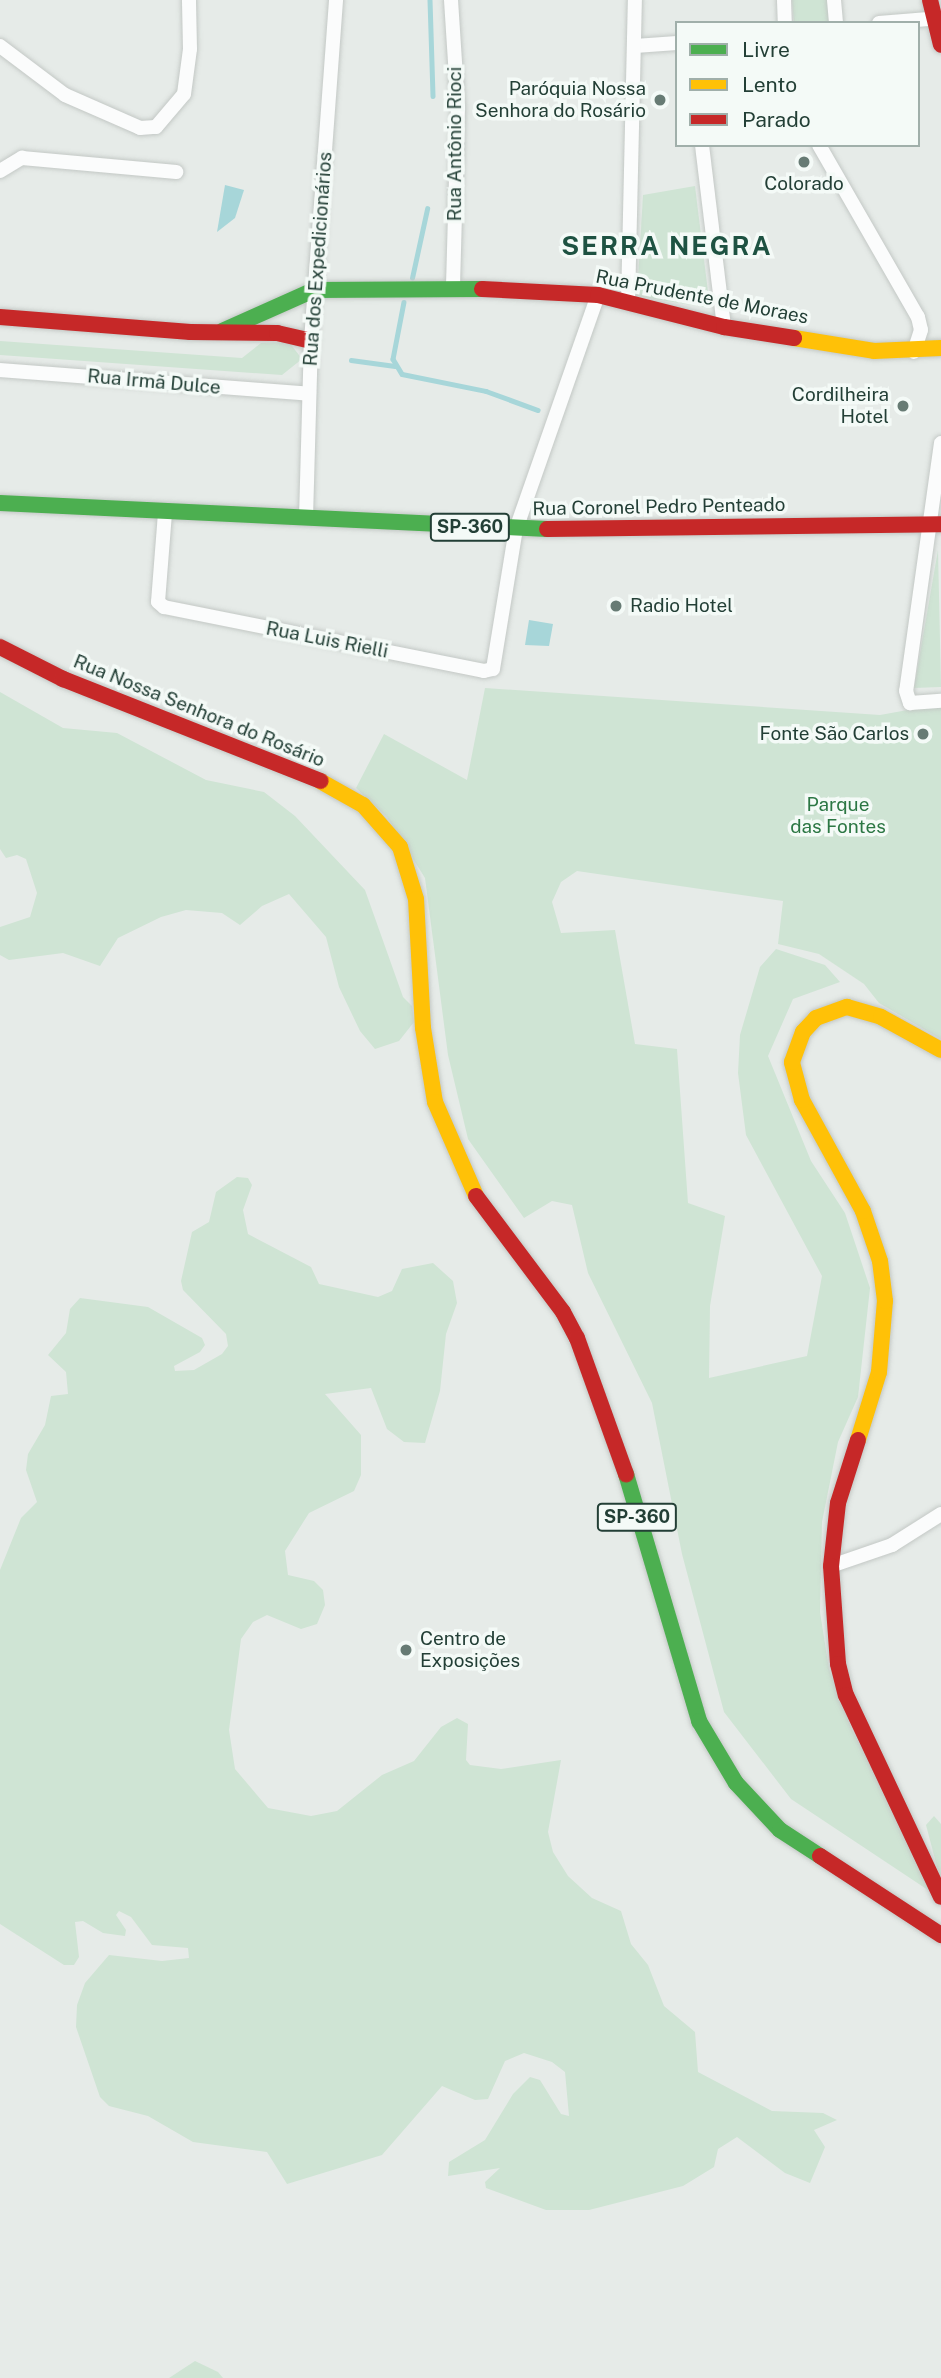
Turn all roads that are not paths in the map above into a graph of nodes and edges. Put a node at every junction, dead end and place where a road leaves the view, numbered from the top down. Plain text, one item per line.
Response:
1 (189, 0) edge
2 (335, 0) edge
3 (451, 0) edge
4 (635, 0) edge
5 (784, 0) edge
6 (834, 0) edge
7 (930, 0) edge
8 (938, 19) edge
9 (785, 21) edge
10 (836, 21) edge
11 (908, 21) edge
12 (675, 43) edge
13 (0, 46) edge
14 (941, 46) edge
15 (635, 47) junction
16 (702, 147) edge
17 (820, 147) edge
18 (0, 171) edge
19 (176, 173) dead end
20 (453, 288) junction
21 (314, 290) junction
22 (598, 295) junction
23 (628, 303) junction
24 (0, 317) edge
25 (724, 327) junction
26 (222, 331) junction
27 (311, 341) junction
28 (941, 348) edge
29 (914, 352) junction
30 (0, 370) edge
31 (309, 394) junction
32 (941, 443) edge
33 (0, 503) edge
34 (165, 513) junction
35 (306, 518) junction
36 (934, 524) edge
37 (516, 529) junction
38 (3, 651) edge
39 (941, 701) edge
40 (941, 1050) edge
41 (941, 1514) edge
42 (831, 1566) junction
43 (941, 1898) edge
44 (941, 1935) edge

1 - 13 street
2 - 21 street, Rua dos Expedicionários
3 - 20 street, Rua Antônio Rioci
4 - 15 street
5 - 9 street
6 - 10 street
7 - 8 main road
8 - 11 street
8 - 14 main road
12 - 15 street
15 - 23 street
16 - 25 street
17 - 29 street
18 - 19 street
20 - 21 main road, Rua Prudente de Moraes
20 - 22 main road, Rua Prudente de Moraes
21 - 26 main road
21 - 27 street, Rua dos Expedicionários
22 - 23 main road, Rua Prudente de Moraes
22 - 37 street
23 - 25 main road, Rua Prudente de Moraes
24 - 26 main road
25 - 29 main road, Rua Prudente de Moraes
26 - 27 main road
27 - 31 street, Rua dos Expedicionários
28 - 29 main road, Rua Prudente de Moraes
30 - 31 street, Rua Irmã Dulce
31 - 35 street, Rua dos Expedicionários
32 - 36 street
33 - 34 main road, Rua Coronel Pedro Penteado / SP-360
34 - 35 main road, Rua Coronel Pedro Penteado / SP-360
34 - 37 street, Rua Luis Rielli
35 - 37 main road, Rua Coronel Pedro Penteado / SP-360
36 - 37 main road, Rua Coronel Pedro Penteado / SP-360
36 - 39 street
38 - 44 main road, Rua Nossa Senhora do Rosário / SP-360
40 - 42 main road
41 - 42 street
42 - 43 main road

